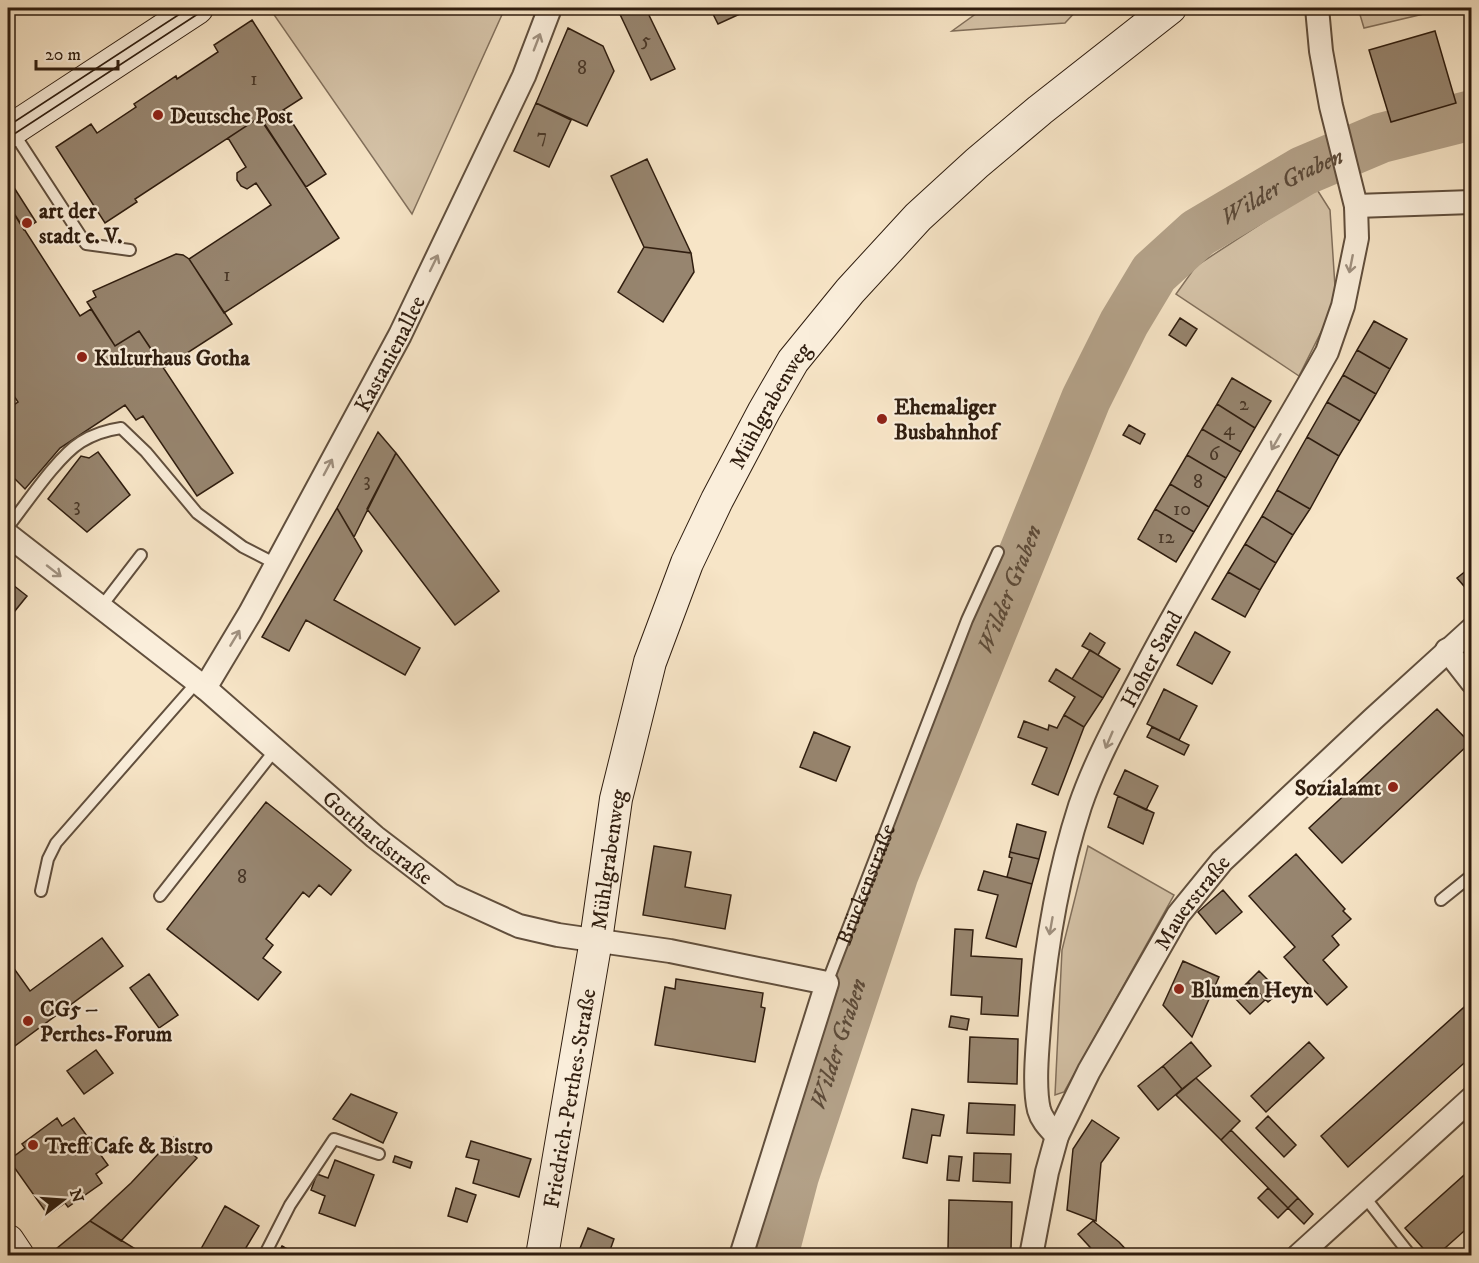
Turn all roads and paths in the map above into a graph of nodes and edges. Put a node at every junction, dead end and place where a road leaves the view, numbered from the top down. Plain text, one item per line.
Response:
1 (197, 8) edge
2 (550, 8) edge
3 (1170, 8) edge
4 (1317, 8) edge
5 (9, 131) edge
6 (1472, 202) edge
7 (1356, 206) junction
8 (130, 250) dead end
9 (8, 527) edge
10 (8, 535) edge
11 (998, 552) dead end
12 (141, 555) dead end
13 (276, 564) junction
14 (101, 607) junction
15 (1472, 629) edge
16 (1447, 650) junction
17 (1472, 682) edge
18 (201, 685) junction
19 (275, 750) junction
20 (1472, 875) edge
21 (41, 891) dead end
22 (160, 896) dead end
23 (1441, 900) dead end
24 (596, 940) junction
25 (827, 984) junction
26 (1472, 1098) edge
27 (1057, 1136) junction
28 (379, 1154) dead end
29 (1364, 1196) junction
30 (8, 1241) edge
31 (18, 1256) edge
32 (264, 1256) edge
33 (542, 1256) edge
34 (741, 1256) edge
35 (1030, 1256) edge
36 (1299, 1256) edge
37 (1411, 1256) edge

1 - 5 street
13 -> 2 street, Kastanienallee
3 - 24 street, Mühlgrabenweg
4 - 7 street, Hoher Sand
5 - 8 lane
6 - 7 street
7 -> 27 street, Hoher Sand
9 - 13 lane
10 -> 14 street, Gotthardstraße
11 - 25 lane, Brückenstraße
12 - 14 lane
18 -> 13 street, Kastanienallee
14 - 18 street, Gotthardstraße
15 - 16 street, Mauerstraße
16 - 17 street
16 - 27 street, Mauerstraße
18 - 19 street, Gotthardstraße
18 - 21 lane
19 - 22 lane
19 - 24 street, Gotthardstraße
20 - 23 lane
24 - 25 street, Gotthardstraße
24 - 33 street, Friedrich-Perthes-Straße
25 - 34 street, Brückenstraße
26 - 29 street
27 - 35 street, Mauerstraße
28 - 32 lane
29 - 36 street
29 - 37 lane
30 - 31 street

